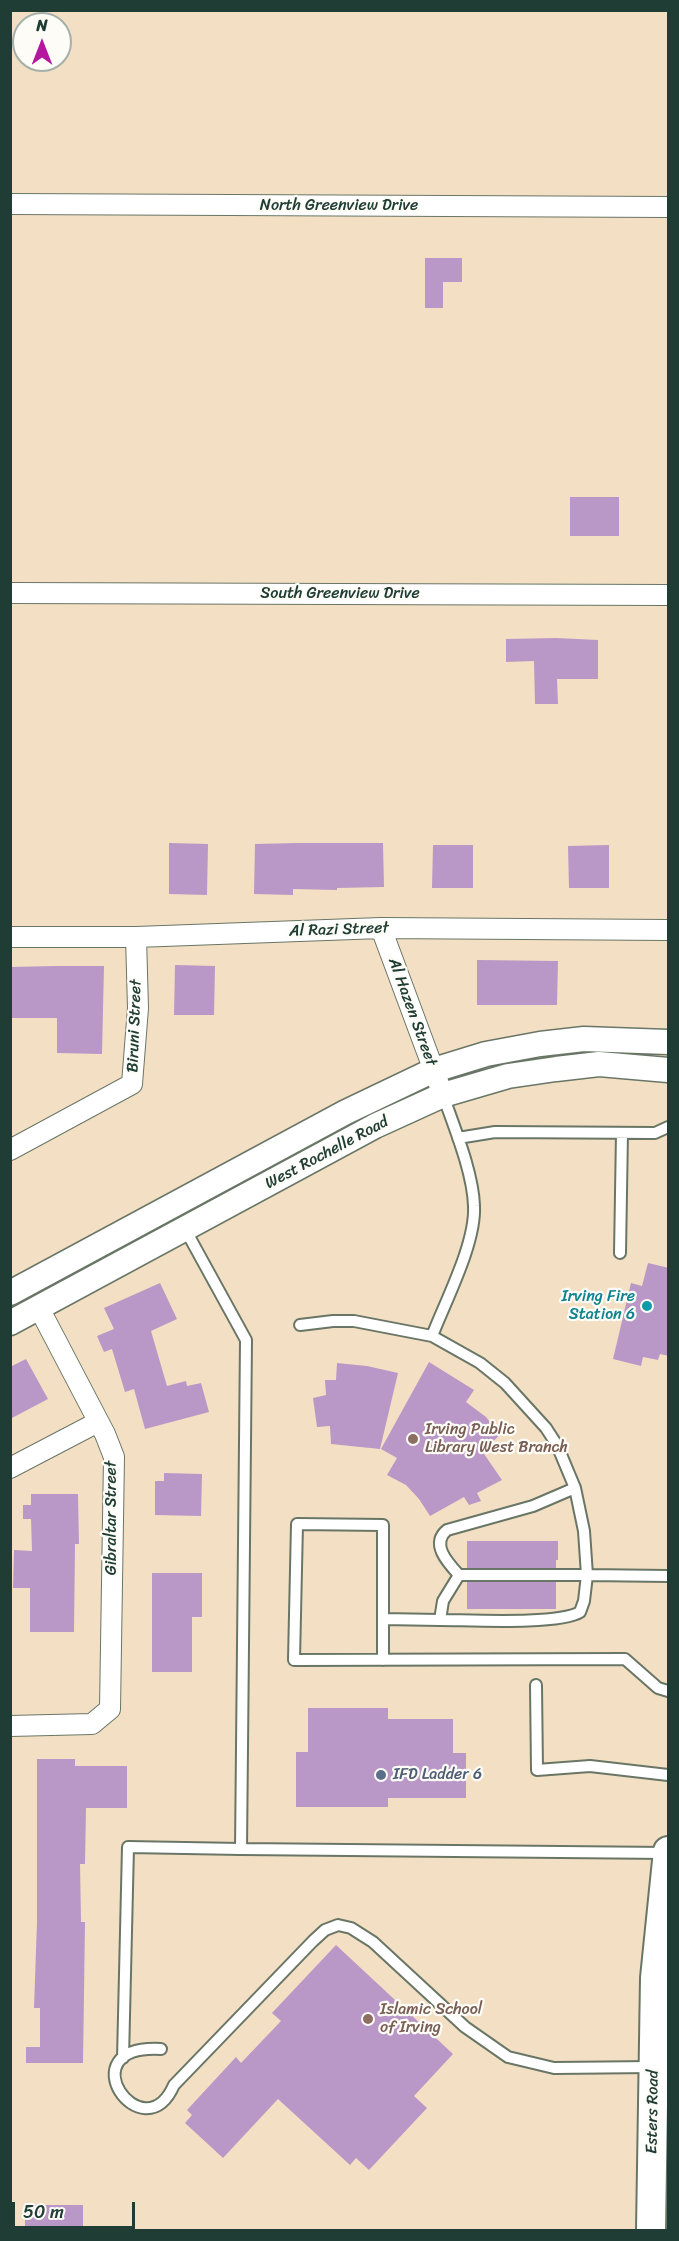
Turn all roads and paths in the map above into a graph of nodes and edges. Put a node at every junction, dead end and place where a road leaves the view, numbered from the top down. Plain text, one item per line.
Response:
1 (10, 204) edge
2 (669, 207) edge
3 (10, 593) edge
4 (669, 595) edge
5 (381, 928) junction
6 (669, 930) edge
7 (10, 937) edge
8 (136, 937) junction
9 (669, 1042) edge
10 (434, 1070) junction
11 (669, 1070) edge
12 (443, 1095) junction
13 (669, 1127) edge
14 (622, 1133) junction
15 (458, 1138) junction
16 (10, 1150) edge
17 (185, 1229) junction
18 (620, 1253) dead end
19 (10, 1293) edge
20 (39, 1308) junction
21 (10, 1323) edge
22 (300, 1324) dead end
23 (432, 1336) junction
24 (98, 1422) junction
25 (10, 1468) edge
26 (575, 1488) junction
27 (459, 1575) junction
28 (586, 1575) junction
29 (669, 1576) edge
30 (383, 1619) junction
31 (440, 1620) junction
32 (383, 1660) junction
33 (536, 1685) dead end
34 (669, 1692) edge
35 (10, 1726) edge
36 (669, 1775) edge
37 (241, 1849) junction
38 (668, 1852) edge
39 (161, 2049) dead end
40 (123, 2058) junction
41 (661, 2067) edge
42 (651, 2230) edge

1 - 2 street, North Greenview Drive
3 - 4 street, South Greenview Drive
5 - 6 street, Al Razi Street
5 - 8 street, Al Razi Street
5 - 10 street, Al Hazen Street
7 - 8 street, Al Razi Street
8 - 16 street, Biruni Street
9 - 10 street, West Rochelle Road
10 - 12 street, Al Hazen Street
10 - 19 street, West Rochelle Road
11 - 12 street, West Rochelle Road
12 - 15 lane
12 - 17 street, West Rochelle Road
13 - 14 lane
14 - 15 lane
14 - 18 lane
15 - 23 lane
17 - 20 street, West Rochelle Road
17 - 37 lane
20 - 21 street, West Rochelle Road
20 - 24 street, Gibraltar Street
22 - 23 lane
23 - 26 lane
24 - 25 street
24 - 35 street, Gibraltar Street
26 - 27 lane
26 - 28 lane
27 - 28 lane
27 - 31 lane
28 - 29 lane
28 - 31 lane
30 - 31 lane
30 - 32 lane
30 - 32 lane
32 - 34 lane
33 - 36 lane
37 - 38 lane
37 - 40 lane
38 - 41 main road, Esters Road
39 - 40 lane
40 - 41 lane
41 - 42 main road, Esters Road

